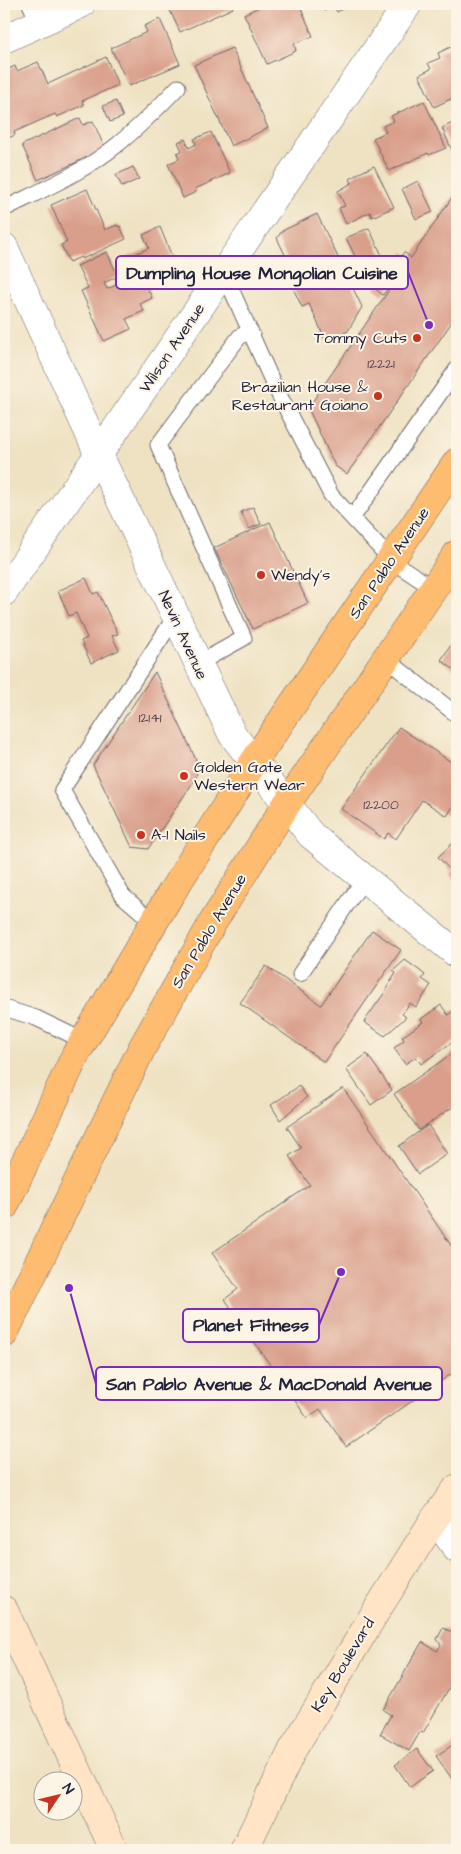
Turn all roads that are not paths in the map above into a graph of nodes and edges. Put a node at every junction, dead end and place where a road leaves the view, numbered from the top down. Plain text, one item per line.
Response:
1 (81, 4) edge
2 (408, 4) edge
3 (35, 13) edge
4 (4, 39) edge
5 (178, 87) dead end
6 (4, 209) edge
7 (4, 247) edge
8 (224, 272) junction
9 (250, 332) junction
10 (457, 370) edge
11 (99, 455) junction
12 (457, 462) edge
13 (353, 517) junction
14 (457, 554) edge
15 (392, 561) junction
16 (434, 589) junction
17 (4, 592) edge
18 (175, 617) junction
19 (386, 659) junction
20 (197, 664) junction
21 (457, 715) edge
22 (253, 763) junction
23 (286, 805) junction
24 (364, 879) junction
25 (153, 922) junction
26 (457, 954) edge
27 (300, 974) dead end
28 (4, 1008) edge
29 (84, 1041) junction
30 (4, 1207) edge
31 (4, 1334) edge
32 (457, 1488) edge
33 (435, 1518) junction
34 (457, 1550) edge
35 (4, 1610) edge
36 (114, 1850) edge
37 (244, 1850) edge

1 - 3 street
2 - 8 street, Wilson Avenue
3 - 4 street
5 - 6 lane
7 - 11 street, Nevin Avenue
8 - 9 lane
8 - 11 street, Wilson Avenue
9 - 13 lane
9 - 20 lane
10 - 13 lane
11 - 17 street, Wilson Avenue
11 - 18 street, Nevin Avenue
12 - 15 main road, San Pablo Avenue
13 - 15 lane
14 - 16 main road, San Pablo Avenue
15 - 16 lane
15 - 22 main road, San Pablo Avenue
16 - 19 main road, San Pablo Avenue
18 - 20 street, Nevin Avenue
18 - 25 lane
19 - 21 lane
19 - 23 main road, San Pablo Avenue
20 - 22 street, Nevin Avenue
22 - 23 street, Nevin Avenue
22 - 25 main road, San Pablo Avenue
23 - 24 street, Nevin Avenue
23 - 31 main road, San Pablo Avenue
24 - 26 street, Nevin Avenue
24 - 27 lane
25 - 29 main road, San Pablo Avenue
28 - 29 lane
29 - 30 main road, San Pablo Avenue
32 - 33 street, Key Boulevard
33 - 34 street
33 - 37 street, Key Boulevard
35 - 36 street

